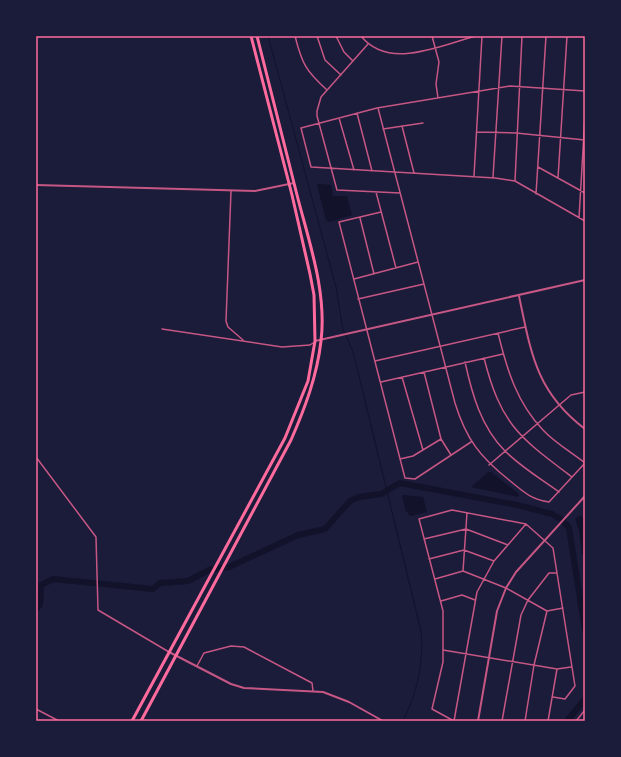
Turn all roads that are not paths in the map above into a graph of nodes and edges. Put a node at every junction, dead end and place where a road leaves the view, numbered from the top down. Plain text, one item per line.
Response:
1 (251, 36) edge
2 (256, 36) edge
3 (295, 36) edge
4 (318, 36) edge
5 (336, 36) edge
6 (361, 36) edge
7 (432, 36) edge
8 (476, 36) edge
9 (482, 36) edge
10 (502, 36) edge
11 (522, 36) edge
12 (546, 36) edge
13 (567, 36) edge
14 (368, 44) junction
15 (436, 47) junction
16 (352, 61) junction
17 (341, 75) junction
18 (519, 87) junction
19 (498, 88) junction
20 (543, 88) junction
21 (327, 90) junction
22 (565, 90) junction
23 (479, 91) junction
24 (585, 91) edge
25 (438, 98) junction
26 (378, 108) junction
27 (357, 113) junction
28 (585, 116) edge
29 (339, 118) junction
30 (319, 123) junction
31 (423, 123) dead end
32 (402, 126) junction
33 (383, 129) junction
34 (477, 132) junction
35 (496, 133) junction
36 (516, 134) junction
37 (540, 136) junction
38 (561, 137) junction
39 (584, 139) edge
40 (538, 167) junction
41 (331, 168) junction
42 (354, 170) junction
43 (372, 171) junction
44 (394, 172) junction
45 (414, 173) junction
46 (474, 176) junction
47 (493, 177) junction
48 (558, 178) junction
49 (515, 180) junction
50 (294, 183) junction
51 (36, 185) edge
52 (290, 185) junction
53 (231, 191) junction
54 (580, 191) junction
55 (376, 192) junction
56 (400, 193) junction
57 (536, 194) junction
58 (585, 194) edge
59 (381, 212) junction
60 (360, 218) junction
61 (579, 218) junction
62 (585, 221) edge
63 (418, 262) junction
64 (396, 268) junction
65 (374, 274) junction
66 (354, 279) junction
67 (585, 280) edge
68 (424, 284) junction
69 (519, 296) junction
70 (358, 299) junction
71 (432, 316) junction
72 (525, 327) junction
73 (162, 328) dead end
74 (367, 331) junction
75 (498, 334) junction
76 (243, 340) junction
77 (315, 341) junction
78 (321, 341) junction
79 (440, 347) junction
80 (503, 354) junction
81 (484, 358) junction
82 (375, 361) junction
83 (465, 362) junction
84 (446, 367) junction
85 (424, 372) junction
86 (402, 377) junction
87 (381, 382) junction
88 (585, 392) edge
89 (559, 405) junction
90 (537, 424) junction
91 (585, 429) edge
92 (521, 438) junction
93 (441, 439) junction
94 (471, 442) junction
95 (423, 450) junction
96 (505, 451) junction
97 (451, 455) junction
98 (36, 457) edge
99 (400, 460) junction
100 (585, 463) edge
101 (490, 465) junction
102 (572, 477) junction
103 (559, 492) junction
104 (585, 496) edge
105 (467, 513) junction
106 (526, 524) junction
107 (466, 529) junction
108 (424, 539) junction
109 (545, 540) junction
110 (508, 545) junction
111 (464, 550) junction
112 (429, 559) junction
113 (494, 561) junction
114 (462, 571) junction
115 (557, 572) junction
116 (434, 579) junction
117 (483, 579) junction
118 (506, 588) junction
119 (475, 600) junction
120 (528, 600) junction
121 (440, 601) junction
122 (562, 608) junction
123 (547, 610) junction
124 (443, 650) junction
125 (169, 652) junction
126 (465, 654) junction
127 (175, 655) junction
128 (488, 658) junction
129 (512, 661) junction
130 (534, 665) junction
131 (197, 666) junction
132 (572, 667) junction
133 (557, 669) junction
134 (313, 692) junction
135 (553, 697) junction
136 (36, 709) edge
137 (585, 710) edge
138 (59, 721) edge
139 (132, 721) edge
140 (140, 721) edge
141 (383, 721) edge
142 (454, 721) edge
143 (478, 721) edge
144 (502, 721) edge
145 (525, 721) edge
146 (548, 721) edge
147 (576, 721) edge

1 - 52 highway
2 - 50 highway
3 - 21 street
4 - 17 street
5 - 16 street
6 - 14 street
7 - 15 street
8 - 15 street
9 - 23 street
10 - 19 street
11 - 18 street
12 - 20 street
13 - 22 street
14 - 15 street
14 - 16 street
15 - 25 street
16 - 17 street
17 - 21 street
18 - 19 street
18 - 20 street
18 - 36 street
19 - 23 street
19 - 35 street
20 - 22 street
20 - 37 street
21 - 30 street
22 - 24 street
22 - 38 street
23 - 25 street
23 - 34 street
25 - 26 street
26 - 27 street
26 - 33 street
27 - 29 street
27 - 43 street
28 - 39 street
29 - 30 street
29 - 42 street
30 - 41 street
30 - 41 street
31 - 32 street
32 - 33 street
32 - 45 street
33 - 44 street
34 - 35 street
34 - 46 street
35 - 36 street
35 - 47 street
36 - 37 street
36 - 49 street
37 - 38 street
37 - 40 street
38 - 39 street
38 - 48 street
39 - 54 street
40 - 48 street
40 - 57 street
41 - 42 street
41 - 55 street
42 - 43 street
43 - 44 street
44 - 45 street
44 - 56 street
45 - 46 street
46 - 47 street
47 - 49 street
48 - 54 street
49 - 57 street
50 - 52 street
50 - 78 highway
51 - 53 street
52 - 53 street
52 - 77 highway
53 - 76 street
54 - 58 street
54 - 61 street
55 - 56 street
55 - 59 street
56 - 63 street
57 - 61 street
59 - 60 street
59 - 64 street
60 - 65 street
60 - 66 street
61 - 62 street
63 - 64 street
63 - 68 street
64 - 65 street
65 - 66 street
66 - 70 street
67 - 69 street
68 - 70 street
68 - 71 street
69 - 71 street
69 - 72 street
70 - 74 street
71 - 74 street
71 - 79 street
72 - 75 street
72 - 89 street
73 - 76 street
74 - 78 street
74 - 82 street
75 - 79 street
75 - 80 street
76 - 77 street
77 - 78 street
77 - 125 highway
78 - 127 highway
79 - 82 street
79 - 84 street
80 - 81 street
80 - 90 street
81 - 83 street
81 - 92 street
82 - 87 street
83 - 84 street
83 - 96 street
84 - 85 street
84 - 94 street
85 - 86 street
85 - 93 street
86 - 87 street
86 - 95 street
87 - 99 street
88 - 89 street
89 - 90 street
89 - 91 street
90 - 92 street
90 - 100 street
92 - 96 street
92 - 102 street
93 - 95 street
93 - 97 street
94 - 97 street
94 - 101 street
95 - 99 street
96 - 101 street
96 - 103 street
97 - 99 street
98 - 125 street
100 - 102 street
101 - 103 street
102 - 103 street
104 - 109 street
105 - 106 street
105 - 107 street
105 - 108 street
106 - 109 street
106 - 110 street
107 - 108 street
107 - 110 street
107 - 111 street
108 - 112 street
109 - 115 street
109 - 118 street
110 - 113 street
111 - 112 street
111 - 113 street
111 - 114 street
112 - 116 street
113 - 117 street
114 - 116 street
114 - 117 street
115 - 120 street
115 - 122 street
116 - 121 street
117 - 118 street
117 - 119 street
118 - 120 street
118 - 128 street
119 - 121 street
119 - 126 street
120 - 123 street
120 - 129 street
121 - 124 street
122 - 123 street
122 - 132 street
123 - 130 street
124 - 126 street
124 - 142 street
125 - 127 street
125 - 139 highway
126 - 128 street
126 - 142 street
127 - 131 street
127 - 140 highway
128 - 129 street
128 - 143 street
129 - 130 street
129 - 144 street
130 - 133 street
130 - 145 street
131 - 134 street
131 - 134 street
132 - 133 street
132 - 135 street
133 - 135 street
134 - 141 street
135 - 146 street
136 - 138 street
137 - 147 street

